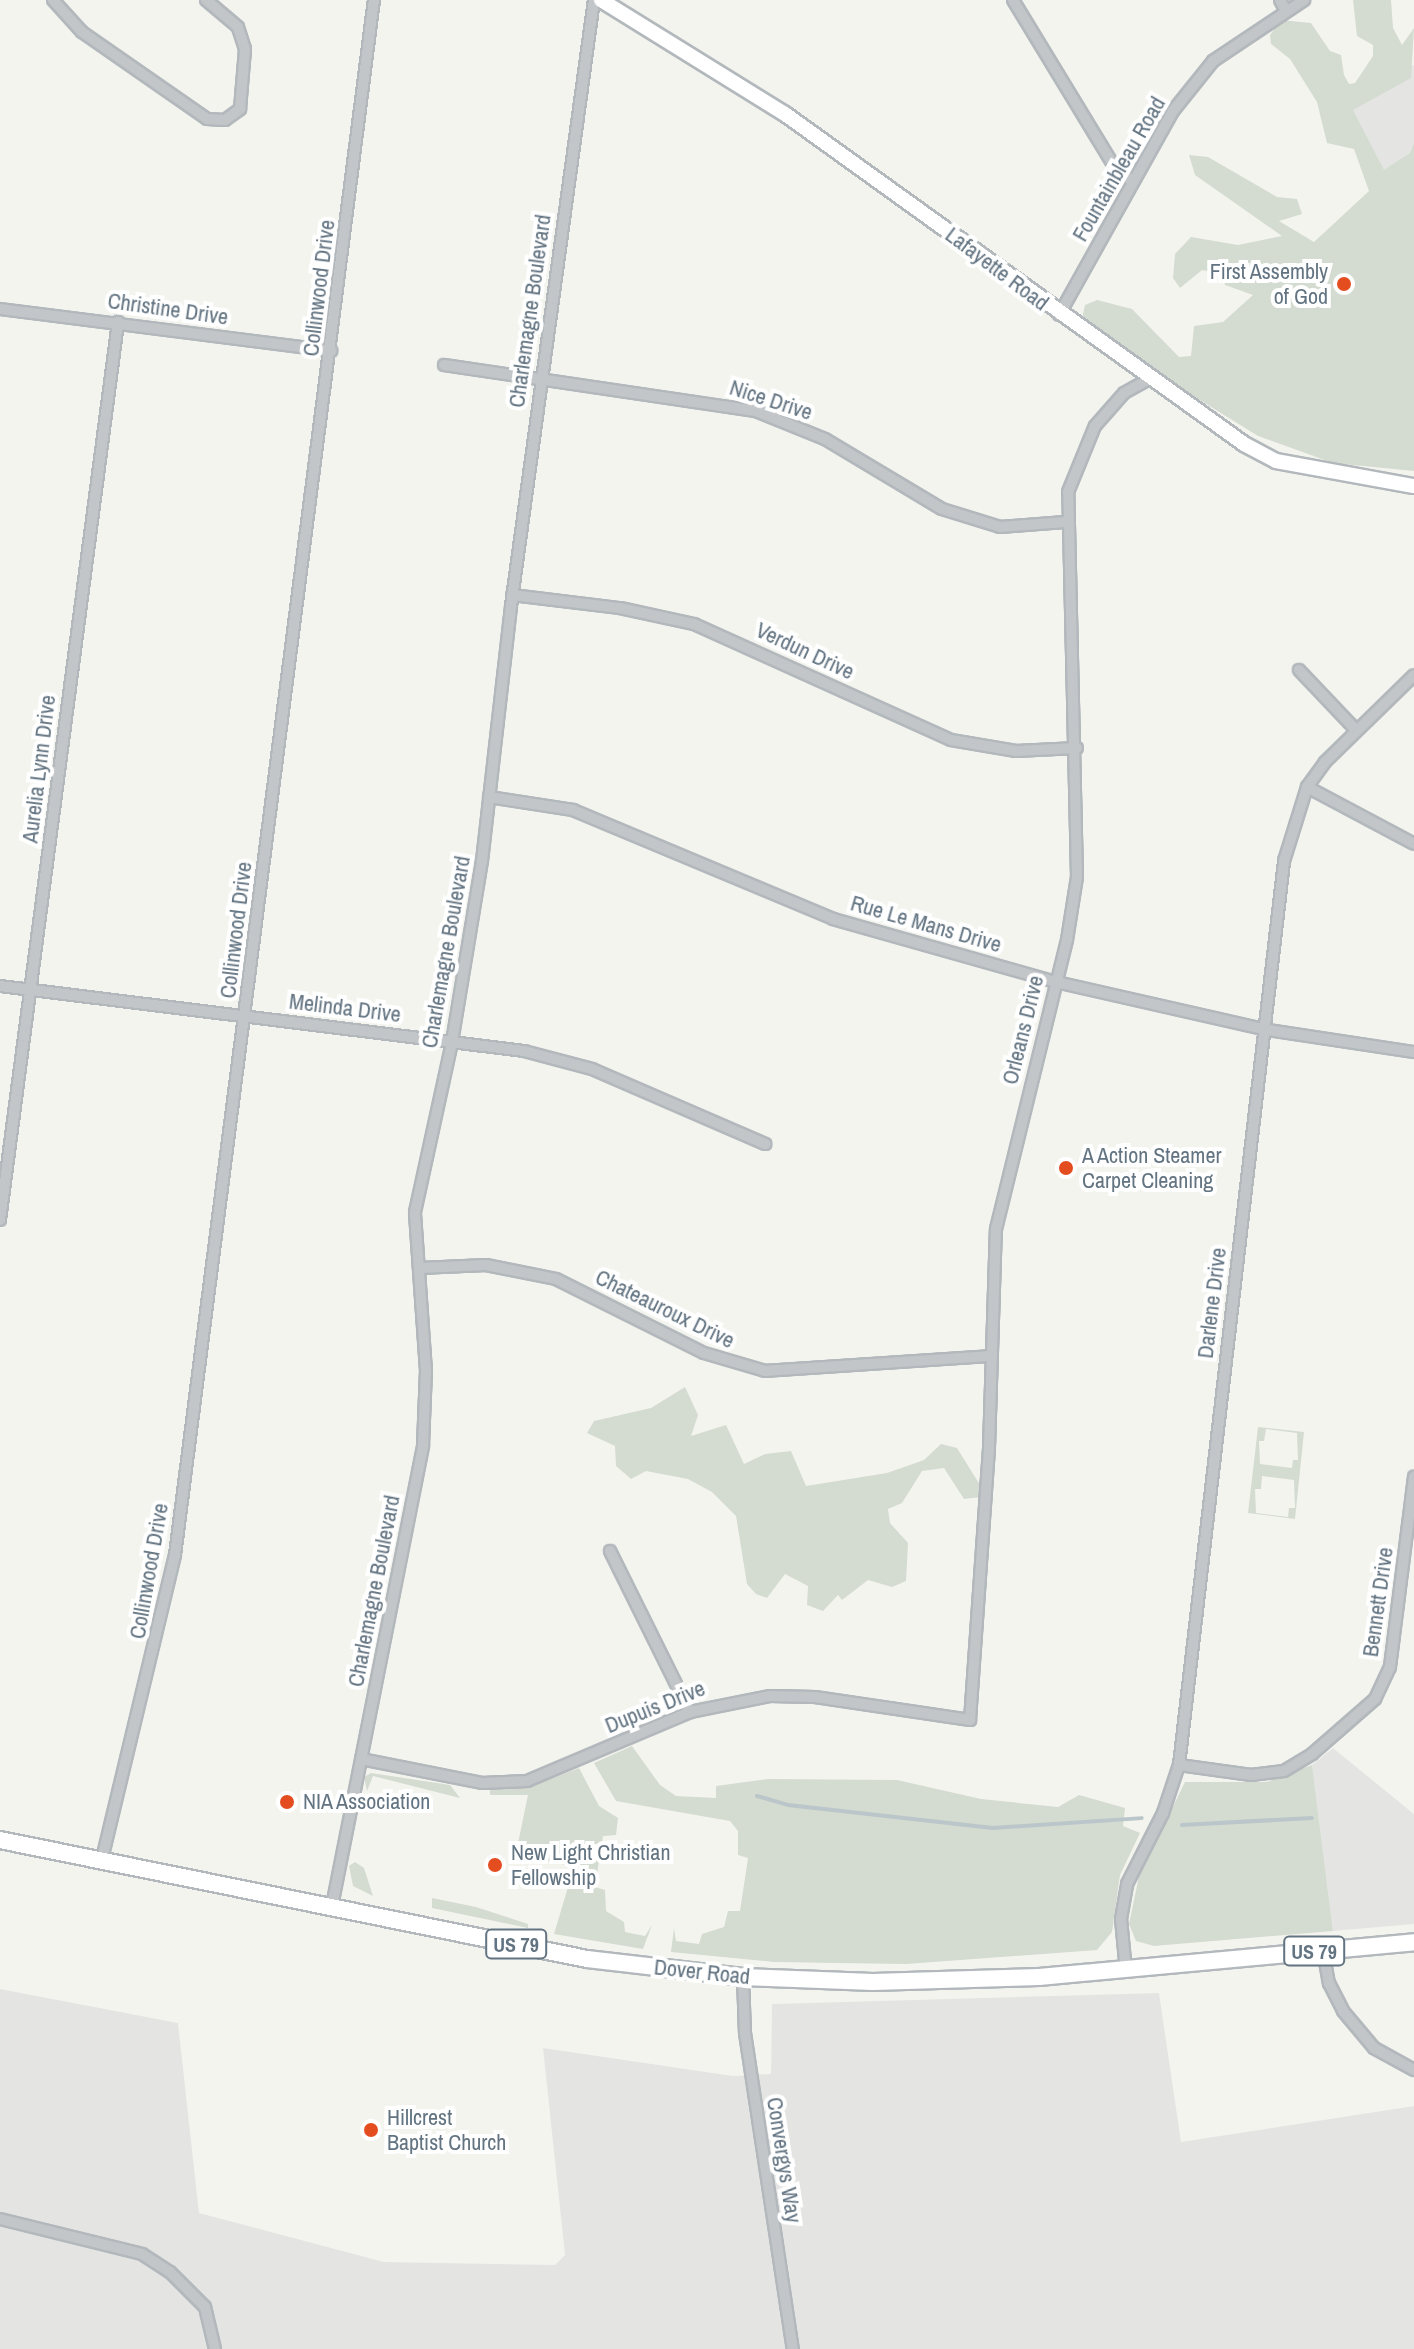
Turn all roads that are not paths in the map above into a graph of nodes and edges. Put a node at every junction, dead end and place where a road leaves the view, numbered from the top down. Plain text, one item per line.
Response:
1 (53, 0) edge
2 (206, 0) edge
3 (374, 0) edge
4 (594, 0) edge
5 (601, 0) edge
6 (1013, 0) edge
7 (1280, 0) edge
8 (1304, 0) edge
9 (1286, 11) junction
10 (1132, 181) junction
11 (0, 309) edge
12 (1059, 315) junction
13 (118, 322) junction
14 (331, 351) junction
15 (444, 365) dead end
16 (541, 379) junction
17 (1149, 379) junction
18 (1414, 486) edge
19 (1065, 522) junction
20 (512, 595) junction
21 (1299, 670) dead end
22 (1414, 675) edge
23 (1354, 728) junction
24 (1077, 748) junction
25 (1307, 787) junction
26 (489, 797) junction
27 (1414, 844) edge
28 (1056, 982) junction
29 (0, 986) edge
30 (34, 990) junction
31 (245, 1015) junction
32 (1268, 1030) junction
33 (452, 1042) junction
34 (1414, 1052) edge
35 (765, 1144) dead end
36 (0, 1220) edge
37 (420, 1268) junction
38 (992, 1356) junction
39 (1414, 1477) edge
40 (610, 1551) dead end
41 (690, 1712) junction
42 (970, 1720) joint
43 (361, 1759) junction
44 (1179, 1765) junction
45 (0, 1840) edge
46 (102, 1859) junction
47 (332, 1906) junction
48 (1414, 1942) edge
49 (1323, 1950) junction
50 (1126, 1971) junction
51 (743, 1977) junction
52 (1414, 2070) edge
53 (0, 2219) edge
54 (215, 2349) edge
55 (793, 2349) edge

1 - 2 street
3 - 14 street, Collinwood Drive
4 - 16 street, Charlemagne Boulevard
5 - 12 main road, Lafayette Road
6 - 10 street
7 - 9 street
8 - 9 street, Fountainbleau Road
9 - 10 street, Fountainbleau Road
10 - 12 street, Fountainbleau Road
11 - 13 street, Christine Drive
12 - 17 main road, Lafayette Road
13 - 14 street, Christine Drive
13 - 30 street, Aurelia Lynn Drive
14 - 31 street, Collinwood Drive
15 - 16 street, Nice Drive
16 - 19 street, Nice Drive
16 - 20 street, Charlemagne Boulevard
17 - 18 main road, Lafayette Road
17 - 19 street, Orleans Drive
19 - 24 street, Orleans Drive
20 - 24 street, Verdun Drive
20 - 26 street, Charlemagne Boulevard
21 - 23 street
22 - 23 street, Darlene Drive
23 - 25 street, Darlene Drive
24 - 28 street, Orleans Drive
25 - 27 street
25 - 32 street, Darlene Drive
26 - 28 street, Rue Le Mans Drive
26 - 33 street, Charlemagne Boulevard
28 - 32 street, Rue Le Mans Drive
28 - 38 street, Orleans Drive
29 - 30 street, Melinda Drive
30 - 31 street, Melinda Drive
30 - 36 street, Aurelia Lynn Drive
31 - 33 street, Melinda Drive
31 - 46 street, Collinwood Drive
32 - 34 street, Rue Le Mans Drive
32 - 44 street, Darlene Drive
33 - 35 street, Melinda Drive
33 - 37 street, Charlemagne Boulevard
37 - 38 street, Chateauroux Drive
37 - 43 street, Charlemagne Boulevard
38 - 42 street, Orleans Drive
39 - 44 street, Bennett Drive
40 - 41 street
41 - 42 street, Dupuis Drive
41 - 43 street, Dupuis Drive
43 - 47 street, Charlemagne Boulevard
44 - 50 street, Darlene Drive
45 - 46 main road, Dover Road / US 79
46 - 47 main road, Dover Road / US 79
47 - 51 main road, Dover Road / US 79
48 - 49 main road, Dover Road / US 79
49 - 50 main road, Dover Road / US 79
49 - 52 street
50 - 51 main road, Dover Road / US 79
51 - 55 street, Convergys Way
53 - 54 street

